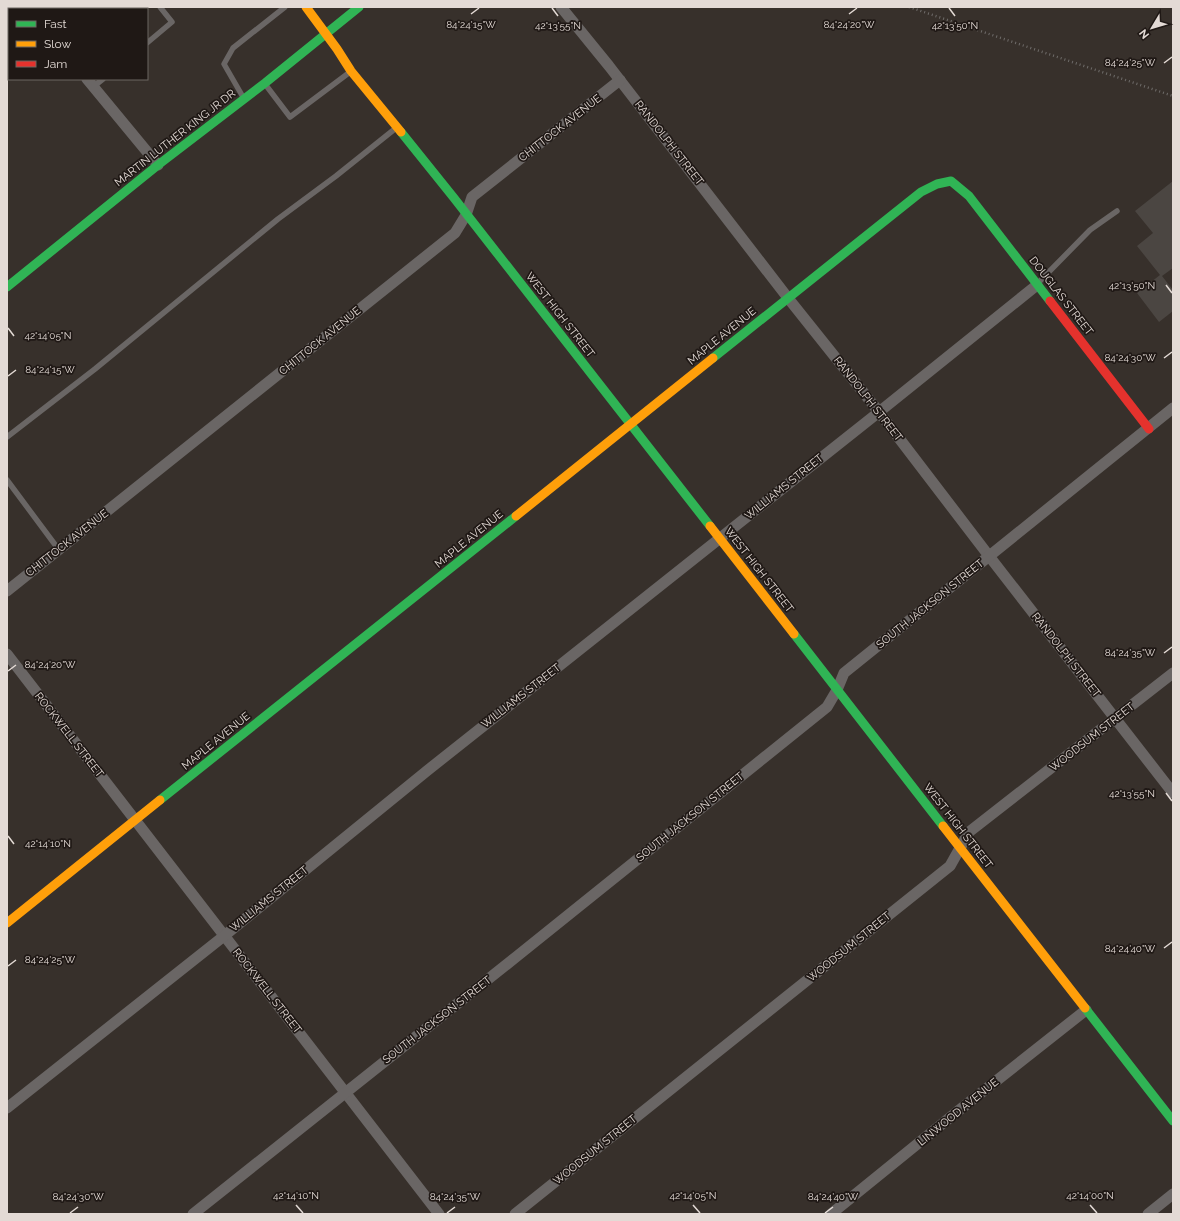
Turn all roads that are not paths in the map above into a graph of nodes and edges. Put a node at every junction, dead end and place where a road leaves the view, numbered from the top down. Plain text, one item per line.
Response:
1 (160, 7) edge
2 (285, 7) edge
3 (306, 7) edge
4 (359, 7) edge
5 (561, 7) edge
6 (326, 34) junction
7 (148, 42) edge
8 (352, 71) junction
9 (100, 80) edge
10 (620, 80) junction
11 (90, 83) edge
12 (265, 83) junction
13 (244, 99) junction
14 (397, 127) junction
15 (158, 166) junction
16 (951, 181) joint
17 (1117, 211) dead end
18 (466, 215) junction
19 (1037, 285) junction
20 (7, 287) edge
21 (788, 298) junction
22 (1173, 408) edge
23 (879, 412) junction
24 (630, 425) junction
25 (1149, 429) junction
26 (7, 438) edge
27 (7, 480) edge
28 (719, 539) junction
29 (59, 550) junction
30 (989, 556) junction
31 (7, 591) edge
32 (7, 654) edge
33 (1173, 673) edge
34 (837, 690) junction
35 (1115, 719) junction
36 (1173, 792) edge
37 (135, 821) junction
38 (960, 848) junction
39 (7, 923) edge
40 (224, 936) junction
41 (1086, 1010) junction
42 (345, 1093) junction
43 (7, 1108) edge
44 (1173, 1121) edge
45 (1173, 1194) edge
46 (193, 1214) edge
47 (439, 1214) edge
48 (515, 1214) edge
49 (831, 1214) edge
50 (1148, 1214) edge

1 - 7 lane
2 - 13 lane
3 - 6 street, WEST HIGH STREET
4 - 6 street, MARTIN LUTHER KING JR DR
5 - 10 street, RANDOLPH STREET
6 - 8 street, WEST HIGH STREET
6 - 12 street, MARTIN LUTHER KING JR DR
8 - 12 lane
8 - 14 street, WEST HIGH STREET
9 - 11 lane
10 - 18 street, CHITTOCK AVENUE
10 - 21 street, RANDOLPH STREET
11 - 15 street
12 - 13 street, MARTIN LUTHER KING JR DR
13 - 15 street, MARTIN LUTHER KING JR DR
14 - 18 street, WEST HIGH STREET
14 - 26 lane
15 - 20 street, MARTIN LUTHER KING JR DR
16 - 19 street, DOUGLAS STREET
16 - 21 street, MAPLE AVENUE
17 - 19 lane
18 - 24 street, WEST HIGH STREET
18 - 29 street, CHITTOCK AVENUE
19 - 23 street, WILLIAMS STREET
19 - 25 street, DOUGLAS STREET
21 - 23 street, RANDOLPH STREET
21 - 24 street, MAPLE AVENUE
22 - 25 street, SOUTH JACKSON STREET
23 - 28 street, WILLIAMS STREET
23 - 30 street, RANDOLPH STREET
24 - 28 street, WEST HIGH STREET
24 - 37 street, MAPLE AVENUE
25 - 30 street, SOUTH JACKSON STREET
27 - 29 lane
28 - 34 street, WEST HIGH STREET
28 - 40 street, WILLIAMS STREET
29 - 31 street, CHITTOCK AVENUE
30 - 34 street, SOUTH JACKSON STREET
30 - 35 street, RANDOLPH STREET
32 - 37 street, ROCKWELL STREET
33 - 35 street, WOODSUM STREET
34 - 38 street, WEST HIGH STREET
34 - 42 street, SOUTH JACKSON STREET
35 - 36 street, RANDOLPH STREET
35 - 38 street, WOODSUM STREET
37 - 39 street, MAPLE AVENUE
37 - 40 street, ROCKWELL STREET
38 - 41 street, WEST HIGH STREET
38 - 48 street, WOODSUM STREET
40 - 42 street, ROCKWELL STREET
40 - 43 street, WILLIAMS STREET
41 - 44 street, WEST HIGH STREET
41 - 49 street, LINWOOD AVENUE
42 - 46 street, SOUTH JACKSON STREET
42 - 47 street, ROCKWELL STREET
45 - 50 street

